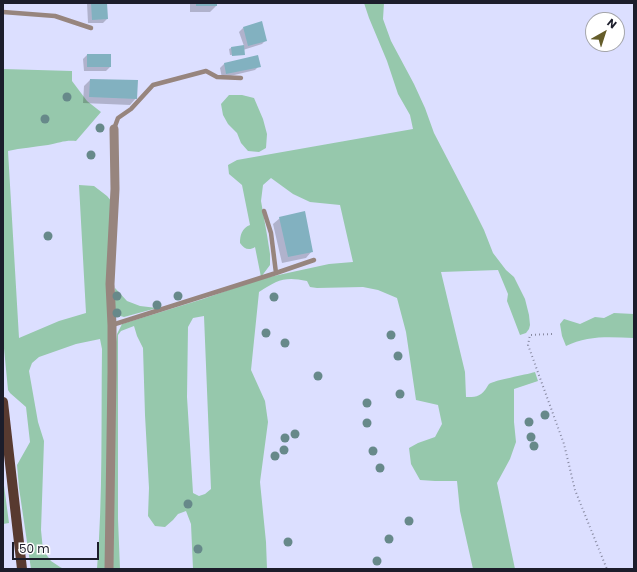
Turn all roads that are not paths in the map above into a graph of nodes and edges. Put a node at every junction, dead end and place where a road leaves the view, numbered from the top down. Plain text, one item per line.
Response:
1 (3, 12) edge
2 (91, 28) dead end
3 (241, 78) dead end
4 (114, 129) joint
5 (264, 211) dead end
6 (314, 260) dead end
7 (276, 273) junction
8 (112, 325) junction
9 (3, 402) edge
10 (22, 569) edge
11 (109, 569) edge

1 - 2 lane
3 - 4 lane
4 - 8 street
5 - 7 lane
6 - 7 lane
7 - 8 lane
8 - 11 street
9 - 10 main road

